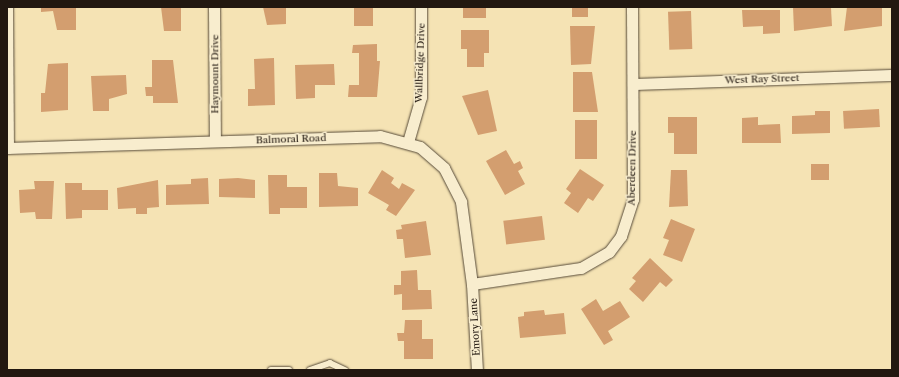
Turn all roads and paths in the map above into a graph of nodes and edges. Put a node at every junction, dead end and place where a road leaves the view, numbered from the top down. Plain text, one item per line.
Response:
1 (7, 7) edge
2 (214, 7) edge
3 (421, 7) edge
4 (632, 7) edge
5 (892, 75) edge
6 (633, 84) junction
7 (215, 141) junction
8 (408, 142) junction
9 (7, 148) edge
10 (472, 284) junction
11 (271, 370) edge
12 (289, 370) edge
13 (310, 370) edge
14 (345, 370) edge
15 (477, 370) edge

1 - 9 street
2 - 7 street, Haymount Drive
3 - 8 street, Wallbridge Drive
4 - 6 street, Aberdeen Drive
5 - 6 street, West Ray Street
6 - 10 street, Aberdeen Drive
7 - 8 street, Balmoral Road
7 - 9 street, Balmoral Road
8 - 10 street, Balmoral Road
10 - 15 street, Emory Lane
11 - 12 lane
13 - 14 lane

